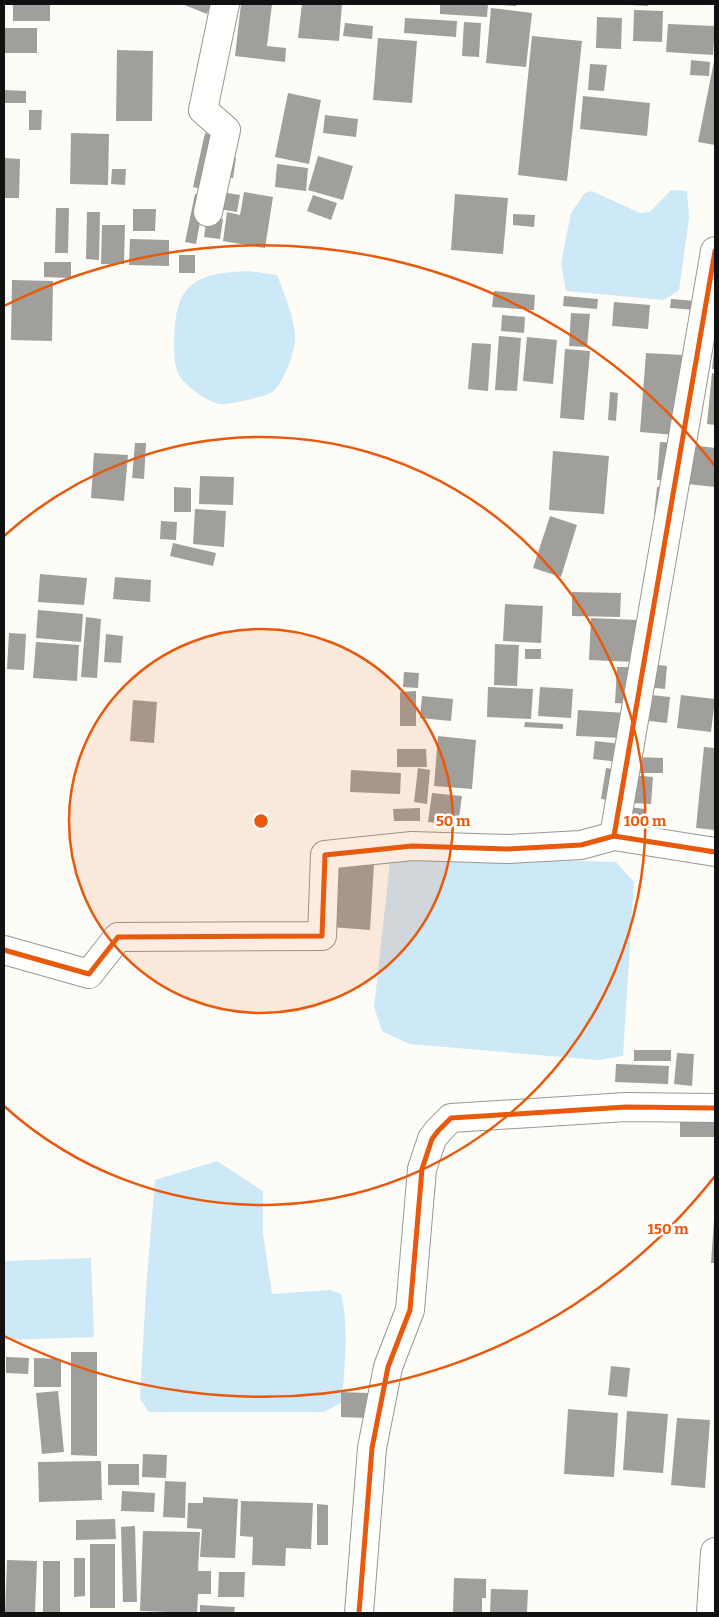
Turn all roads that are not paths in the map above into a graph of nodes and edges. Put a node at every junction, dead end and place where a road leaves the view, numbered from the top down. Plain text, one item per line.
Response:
1 (225, 4) edge
2 (208, 212) dead end
3 (715, 250) edge
4 (614, 836) junction
5 (715, 852) edge
6 (4, 950) edge
7 (715, 1108) edge
8 (715, 1552) edge
9 (359, 1613) edge
10 (711, 1613) edge

1 - 2 street
3 - 4 street
4 - 5 street
4 - 6 street
7 - 9 street
8 - 10 street

